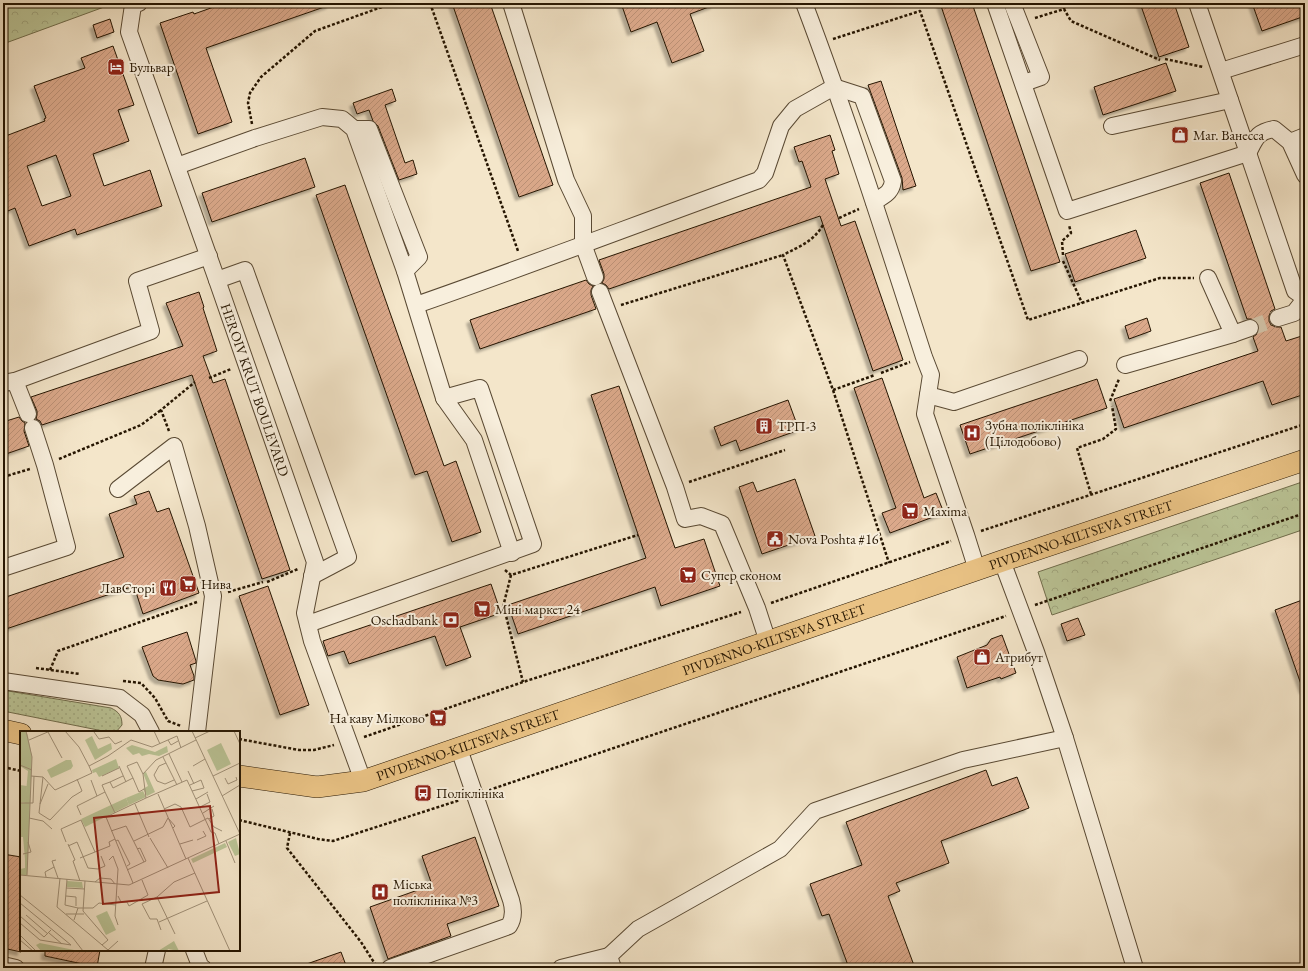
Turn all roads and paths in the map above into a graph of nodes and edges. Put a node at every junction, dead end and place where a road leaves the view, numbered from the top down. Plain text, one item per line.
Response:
1 (139, 3) edge
2 (393, 3) edge
3 (430, 3) edge
4 (511, 3) edge
5 (804, 3) edge
6 (995, 3) edge
7 (1012, 3) edge
8 (1064, 3) edge
9 (1197, 3) edge
10 (1064, 9) junction
11 (1030, 20) dead end
12 (819, 43) junction
13 (1305, 44) edge
14 (1165, 59) dead end
15 (1160, 60) dead end
16 (1221, 71) junction
17 (1024, 83) junction
18 (834, 87) junction
19 (1230, 100) junction
20 (1112, 126) dead end
21 (255, 138) junction
22 (1298, 139) edge
23 (1248, 153) junction
24 (177, 166) junction
25 (1305, 175) edge
26 (874, 202) junction
27 (1067, 211) junction
28 (839, 218) dead end
29 (823, 225) dead end
30 (583, 244) junction
31 (1063, 254) dead end
32 (783, 255) junction
33 (209, 256) junction
34 (1063, 261) dead end
35 (524, 267) junction
36 (595, 277) dead end
37 (1208, 278) joint
38 (217, 280) junction
39 (600, 292) dead end
40 (1305, 299) edge
41 (1082, 303) junction
42 (416, 305) junction
43 (606, 309) junction
44 (1278, 318) tunnel mouth
45 (1250, 328) tunnel mouth
46 (1233, 334) junction
47 (924, 357) junction
48 (1079, 360) dead end
49 (246, 363) junction
50 (1125, 365) joint
51 (880, 373) dead end
52 (875, 375) dead end
53 (209, 378) dead end
54 (9, 382) edge
55 (194, 382) dead end
56 (834, 390) junction
57 (928, 395) junction
58 (444, 398) junction
59 (1110, 401) dead end
60 (1112, 406) dead end
61 (161, 410) junction
62 (1305, 424) edge
63 (174, 446) junction
64 (785, 450) dead end
65 (1305, 460) edge
66 (45, 465) junction
67 (3, 477) edge
68 (675, 486) junction
69 (118, 489) dead end
70 (1091, 494) junction
71 (1305, 513) edge
72 (638, 535) dead end
73 (966, 535) junction
74 (512, 553) junction
75 (493, 559) junction
76 (1002, 561) junction
77 (889, 563) junction
78 (3, 568) edge
79 (313, 569) junction
80 (976, 570) junction
81 (511, 575) junction
82 (263, 582) dead end
83 (267, 582) dead end
84 (213, 596) junction
85 (503, 607) dead end
86 (757, 608) junction
87 (1020, 611) junction
88 (505, 612) dead end
89 (308, 624) junction
90 (768, 642) junction
91 (50, 670) dead end
92 (3, 681) edge
93 (523, 682) junction
94 (3, 730) edge
95 (150, 731) edge
96 (197, 731) edge
97 (20, 734) edge
98 (1064, 738) junction
99 (240, 739) edge
100 (348, 742) junction
101 (459, 748) junction
102 (3, 767) edge
103 (20, 771) edge
104 (240, 776) edge
105 (363, 781) junction
106 (476, 795) junction
107 (240, 820) edge
108 (290, 833) junction
109 (157, 951) edge
110 (194, 951) edge
111 (611, 962) edge
112 (3, 965) edge
113 (16, 968) edge
114 (153, 968) edge
115 (203, 968) edge
116 (377, 968) edge
117 (390, 968) edge
118 (561, 968) edge
119 (1135, 968) edge

1 - 24 street, HEROIV KRUT BOULEVARD
2 - 21 path
3 - 35 path
4 - 30 street
5 - 12 street
6 - 17 street
7 - 17 street
8 - 10 path
9 - 16 street
10 - 11 path
10 - 15 path
12 - 18 street
12 - 41 path
13 - 16 street
14 - 16 path
16 - 19 street
17 - 27 street
18 - 26 street
18 - 26 street
18 - 30 street
19 - 20 street
19 - 23 street
21 - 24 street
21 - 42 street
22 - 23 street
22 - 25 street
23 - 27 street
23 - 40 street
24 - 33 street, HEROIV KRUT BOULEVARD
26 - 28 path
26 - 47 street
27 - 31 path
29 - 32 path
30 - 35 street
30 - 36 street
32 - 43 path
32 - 56 path
33 - 38 street, HEROIV KRUT BOULEVARD
33 - 54 street
34 - 41 path
35 - 42 street
37 - 41 path
37 - 46 street
38 - 49 street, HEROIV KRUT BOULEVARD
38 - 79 street
39 - 43 street
40 - 44 street
42 - 58 street
43 - 68 street
45 - 46 street
46 - 50 street
47 - 51 path
47 - 57 street
48 - 57 street
49 - 53 path
49 - 79 street, HEROIV KRUT BOULEVARD
50 - 59 path
52 - 56 path
54 - 66 street
55 - 61 path
56 - 77 path
57 - 73 street
58 - 74 street
58 - 74 street
60 - 70 path
61 - 63 path
61 - 66 path
62 - 70 path
63 - 69 street
63 - 84 street
64 - 68 path
65 - 76 main road, PIVDENNO-KILTSEVA STREET
66 - 67 path
66 - 78 street
68 - 86 street
70 - 73 path
71 - 87 path
72 - 81 path
73 - 77 path
73 - 80 street
74 - 75 street
75 - 81 path
75 - 89 street
76 - 80 main road, PIVDENNO-KILTSEVA STREET
76 - 87 street
77 - 86 path
79 - 83 path
79 - 89 street, HEROIV KRUT BOULEVARD
80 - 90 main road, PIVDENNO-KILTSEVA STREET
81 - 85 path
82 - 84 path
84 - 91 path
84 - 96 street
86 - 90 street
86 - 93 path
87 - 98 street
87 - 106 path
88 - 93 path
89 - 100 street, HEROIV KRUT BOULEVARD
90 - 101 main road, PIVDENNO-KILTSEVA STREET
92 - 95 street
93 - 100 path
94 - 97 main road
98 - 111 street
98 - 119 street
99 - 100 path
100 - 105 street, HEROIV KRUT BOULEVARD
101 - 105 main road, PIVDENNO-KILTSEVA STREET
101 - 106 street
102 - 103 path
104 - 105 main road, PIVDENNO-KILTSEVA STREET
106 - 108 path
106 - 117 street
107 - 108 path
108 - 116 path
109 - 114 street
110 - 115 street
111 - 118 street
112 - 113 street

